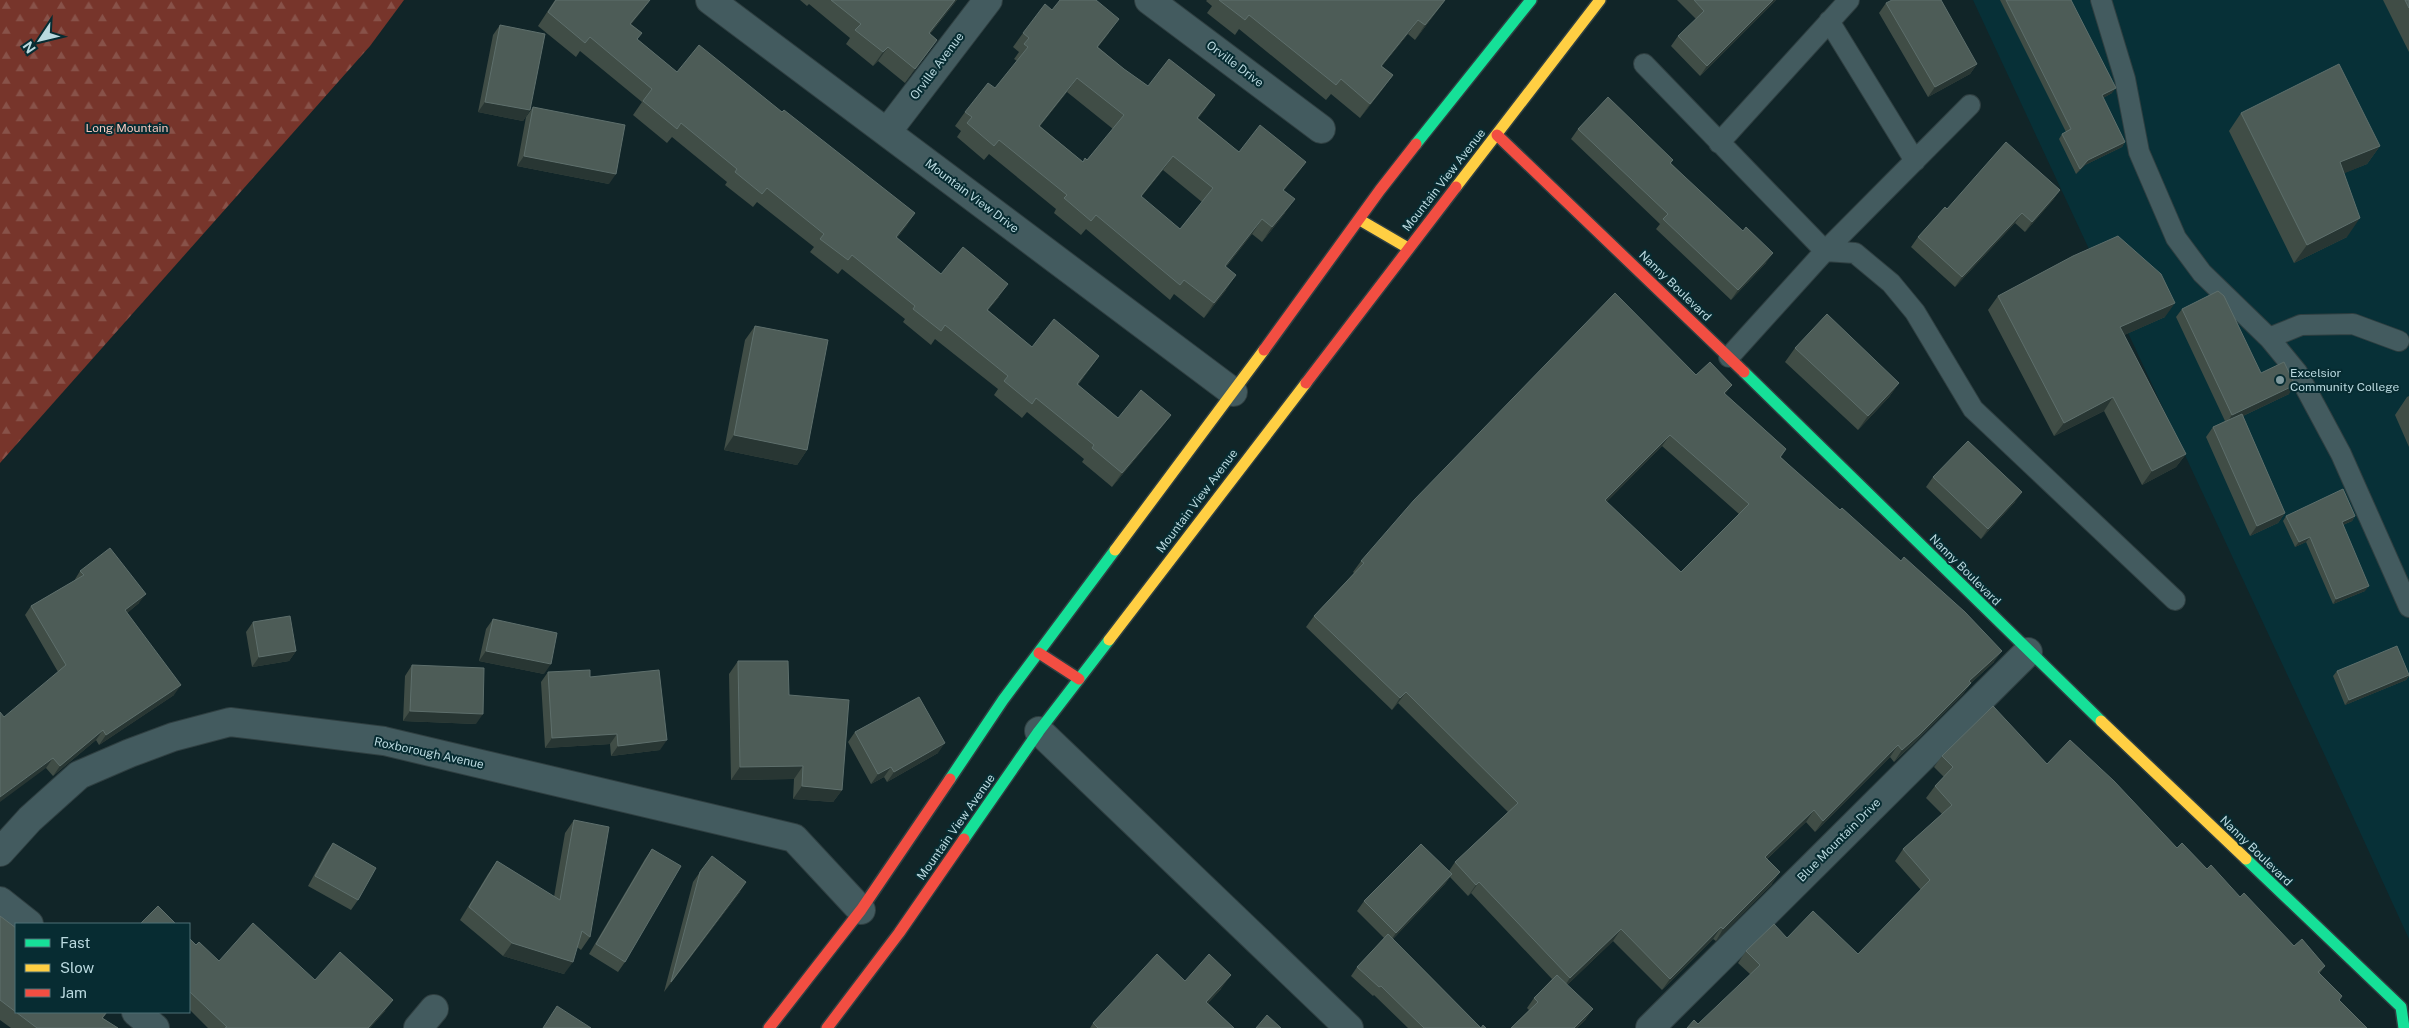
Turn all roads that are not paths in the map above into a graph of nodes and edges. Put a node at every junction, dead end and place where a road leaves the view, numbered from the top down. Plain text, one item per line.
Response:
1 (710, 0) edge
2 (988, 0) edge
3 (1149, 0) edge
4 (1531, 0) edge
5 (1600, 0) edge
6 (1849, 0) edge
7 (2101, 0) edge
8 (1830, 21) junction
9 (1644, 64) dead end
10 (1970, 105) dead end
11 (1321, 129) dead end
12 (887, 132) junction
13 (1497, 135) junction
14 (1718, 143) junction
15 (1915, 161) junction
16 (1360, 220) junction
17 (1408, 248) junction
18 (1825, 251) junction
19 (2269, 338) junction
20 (2399, 341) dead end
21 (1729, 357) junction
22 (1233, 392) junction
23 (2175, 600) dead end
24 (2409, 607) edge
25 (2028, 652) junction
26 (1039, 654) junction
27 (1080, 679) junction
28 (1039, 731) junction
29 (0, 852) edge
30 (0, 901) edge
31 (861, 910) junction
32 (28, 923) edge
33 (137, 1013) edge
34 (155, 1028) edge
35 (769, 1028) edge
36 (827, 1028) edge
37 (1350, 1028) edge
38 (1650, 1028) edge
39 (2404, 1028) edge

1 - 12 street, Mountain View Drive
2 - 12 street, Orville Avenue
3 - 11 street, Orville Drive
4 - 16 main road
5 - 13 main road, Mountain View Avenue
6 - 8 lane
7 - 19 lane
8 - 14 lane
8 - 15 lane
9 - 14 lane
10 - 15 lane
12 - 22 street, Mountain View Drive
13 - 17 main road, Mountain View Avenue
13 - 21 main road, Nanny Boulevard
14 - 18 lane
15 - 18 lane
16 - 17 main road
16 - 22 main road
17 - 27 main road, Mountain View Avenue
18 - 21 lane
18 - 23 lane
19 - 20 lane
19 - 24 lane
21 - 25 main road, Nanny Boulevard
22 - 26 main road
25 - 38 street, Blue Mountain Drive
25 - 39 main road, Nanny Boulevard
26 - 27 main road
26 - 31 main road
27 - 28 main road, Mountain View Avenue
28 - 36 main road, Mountain View Avenue
28 - 37 street
29 - 31 street, Roxborough Avenue
30 - 32 street
31 - 35 main road
33 - 34 street

